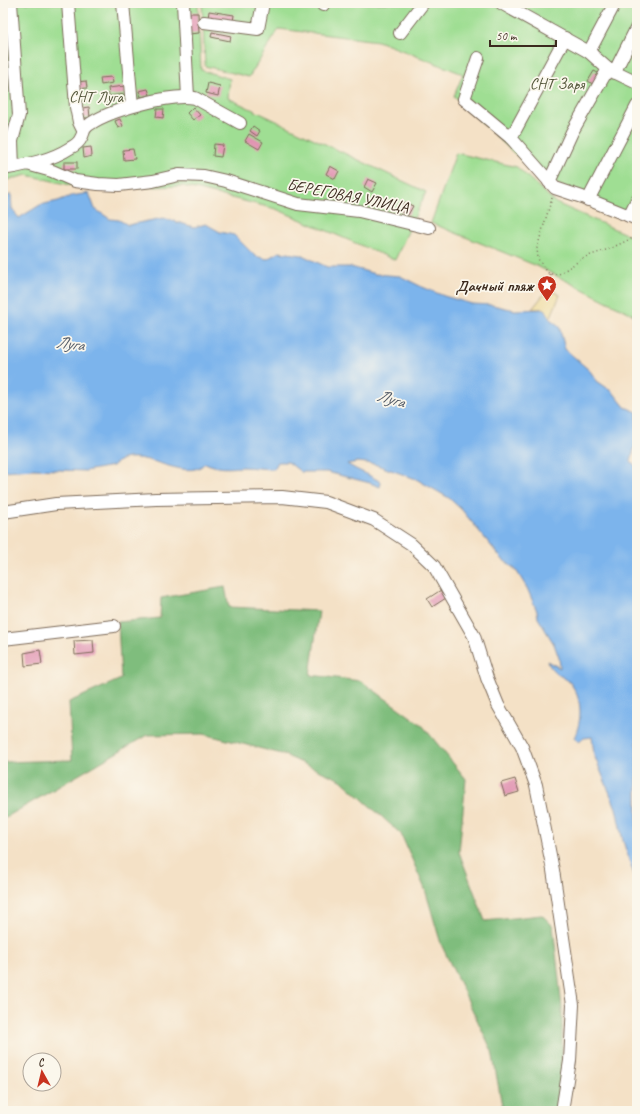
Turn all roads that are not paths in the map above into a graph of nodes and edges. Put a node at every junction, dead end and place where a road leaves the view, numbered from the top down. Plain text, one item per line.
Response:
1 (11, 3) edge
2 (68, 3) edge
3 (123, 3) edge
4 (183, 3) edge
5 (263, 3) edge
6 (423, 3) edge
7 (501, 3) edge
8 (615, 3) edge
9 (204, 22) dead end
10 (637, 27) edge
11 (400, 33) dead end
12 (565, 38) junction
13 (589, 52) junction
14 (478, 58) dead end
15 (611, 71) junction
16 (637, 83) edge
17 (188, 97) junction
18 (132, 106) junction
19 (637, 106) edge
20 (240, 123) dead end
21 (83, 130) junction
22 (511, 138) junction
23 (28, 164) junction
24 (8, 168) edge
25 (552, 185) junction
26 (588, 200) junction
27 (637, 200) edge
28 (633, 218) edge
29 (429, 228) dead end
30 (3, 512) edge
31 (114, 626) dead end
32 (3, 639) edge
33 (562, 1111) edge

1 - 24 street
2 - 21 street
3 - 18 street
4 - 17 street
5 - 9 street
6 - 11 street
7 - 12 street
8 - 13 street
10 - 15 street
12 - 13 street
12 - 22 street
13 - 15 street
14 - 22 street
15 - 16 street
15 - 25 street
17 - 18 street
17 - 20 street
18 - 21 street
19 - 26 street
21 - 23 street
22 - 25 street
23 - 24 street
23 - 29 street, БЕРЕГОВАЯ УЛИЦА
25 - 26 street
26 - 28 street
27 - 28 street
30 - 33 street
31 - 32 street

